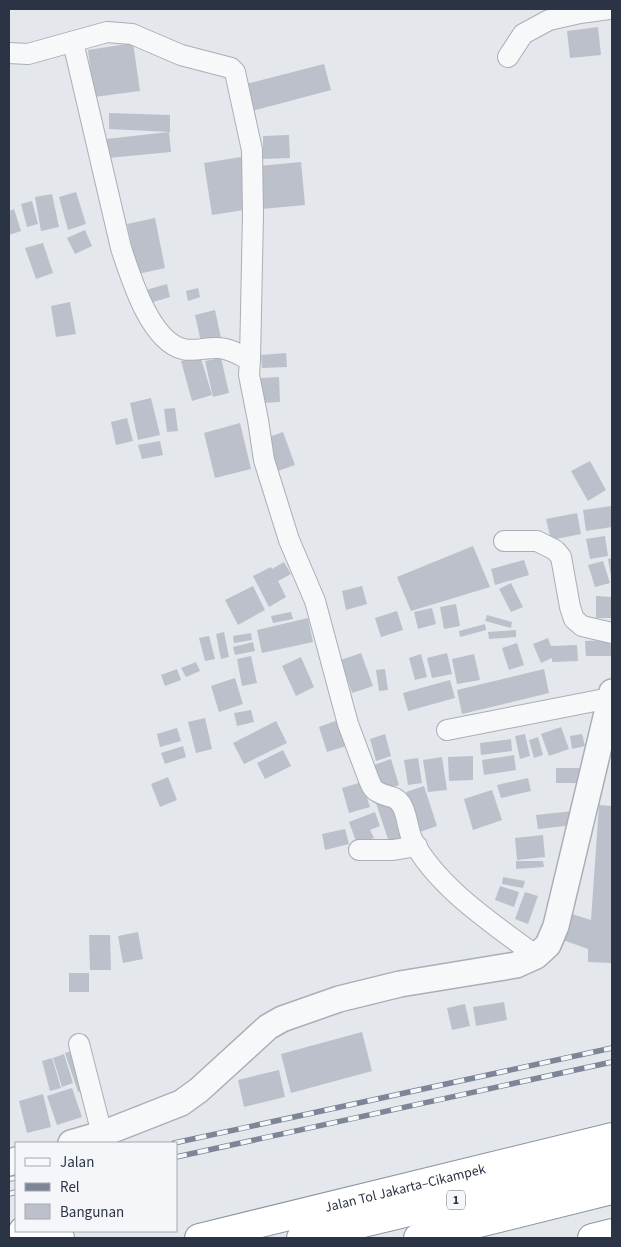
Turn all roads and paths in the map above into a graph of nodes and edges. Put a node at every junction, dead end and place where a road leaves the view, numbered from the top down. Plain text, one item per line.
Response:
1 (609, 9) edge
2 (74, 42) junction
3 (9, 53) edge
4 (508, 57) dead end
5 (250, 360) junction
6 (504, 540) dead end
7 (612, 632) edge
8 (611, 695) edge
9 (447, 730) dead end
10 (417, 846) junction
11 (359, 850) dead end
12 (536, 956) junction
13 (78, 1044) dead end
14 (102, 1134) junction
15 (612, 1137) edge
16 (74, 1142) edge
17 (612, 1163) edge
18 (612, 1181) edge
19 (612, 1190) edge
20 (28, 1232) edge
21 (612, 1233) edge
22 (60, 1238) edge
23 (199, 1238) edge
24 (301, 1238) edge
25 (376, 1238) edge
26 (418, 1238) edge
27 (592, 1238) edge

1 - 4 street
2 - 3 street
2 - 5 street
2 - 5 street
5 - 10 street
6 - 7 street
8 - 9 street
8 - 12 street
10 - 11 street
10 - 12 street
12 - 14 street
13 - 14 street
14 - 16 street
15 - 23 highway, Jalan Tol Jakarta–Cikampek / 1
17 - 24 highway, 1
18 - 25 highway, 1
19 - 26 highway, 1
20 - 22 highway
21 - 27 highway

